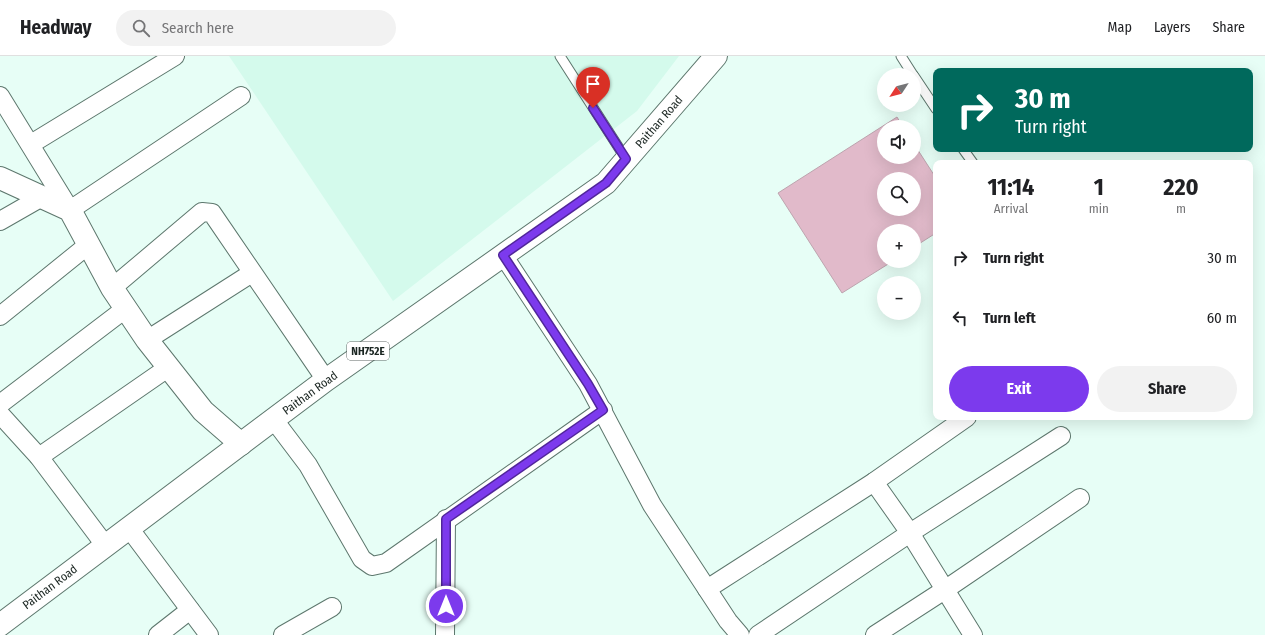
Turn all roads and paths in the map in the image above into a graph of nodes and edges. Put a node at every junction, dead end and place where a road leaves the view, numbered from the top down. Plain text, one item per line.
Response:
1 (175, 56) edge
2 (560, 56) edge
3 (716, 56) edge
4 (901, 56) edge
5 (909, 68) edge
6 (921, 86) edge
7 (0, 96) edge
8 (241, 96) dead end
9 (933, 104) edge
10 (31, 144) junction
11 (626, 159) junction
12 (0, 178) edge
13 (42, 197) junction
14 (70, 210) junction
15 (0, 221) edge
16 (88, 245) junction
17 (503, 255) junction
18 (252, 273) junction
19 (112, 288) junction
20 (124, 309) junction
21 (0, 316) edge
22 (147, 340) junction
23 (169, 367) junction
24 (326, 380) junction
25 (0, 404) edge
26 (603, 410) junction
27 (0, 414) edge
28 (274, 420) junction
29 (963, 420) edge
30 (1061, 436) dead end
31 (241, 444) junction
32 (40, 457) junction
33 (874, 482) junction
34 (1080, 498) dead end
35 (446, 519) junction
36 (129, 528) junction
37 (910, 533) junction
38 (105, 545) junction
39 (707, 589) junction
40 (946, 589) junction
41 (332, 607) dead end
42 (190, 610) junction
43 (0, 625) edge
44 (158, 635) edge
45 (209, 635) edge
46 (283, 635) edge
47 (445, 635) edge
48 (740, 635) edge
49 (758, 635) edge
50 (875, 635) edge
51 (973, 635) edge

1 - 10 street
2 - 11 lane
3 - 11 main road, Paithan Road / NH752E
4 - 5 lane
6 - 9 lane
7 - 10 street
8 - 14 street
10 - 14 street
11 - 17 main road, Paithan Road / NH752E
12 - 13 main road
13 - 14 main road
13 - 15 street
14 - 16 main road
16 - 19 main road
16 - 21 street
17 - 24 main road, Paithan Road / NH752E
17 - 26 street
18 - 19 street
18 - 22 street
18 - 24 street
19 - 20 main road
20 - 22 main road
20 - 25 street
22 - 23 main road
23 - 31 main road
23 - 32 street
24 - 28 main road, Paithan Road / NH752E
26 - 35 street
26 - 39 street
27 - 32 street
28 - 31 main road, Paithan Road / NH752E
28 - 35 street
29 - 33 street
30 - 37 street
31 - 36 main road, Paithan Road / NH752E
32 - 38 street
33 - 37 street
33 - 39 street
34 - 40 street
35 - 47 street
36 - 38 main road, Paithan Road / NH752E
36 - 42 street
37 - 40 street
37 - 49 street
38 - 43 main road, Paithan Road / NH752E
39 - 48 street
40 - 50 street
40 - 51 street
41 - 46 street
42 - 44 street
42 - 45 street

